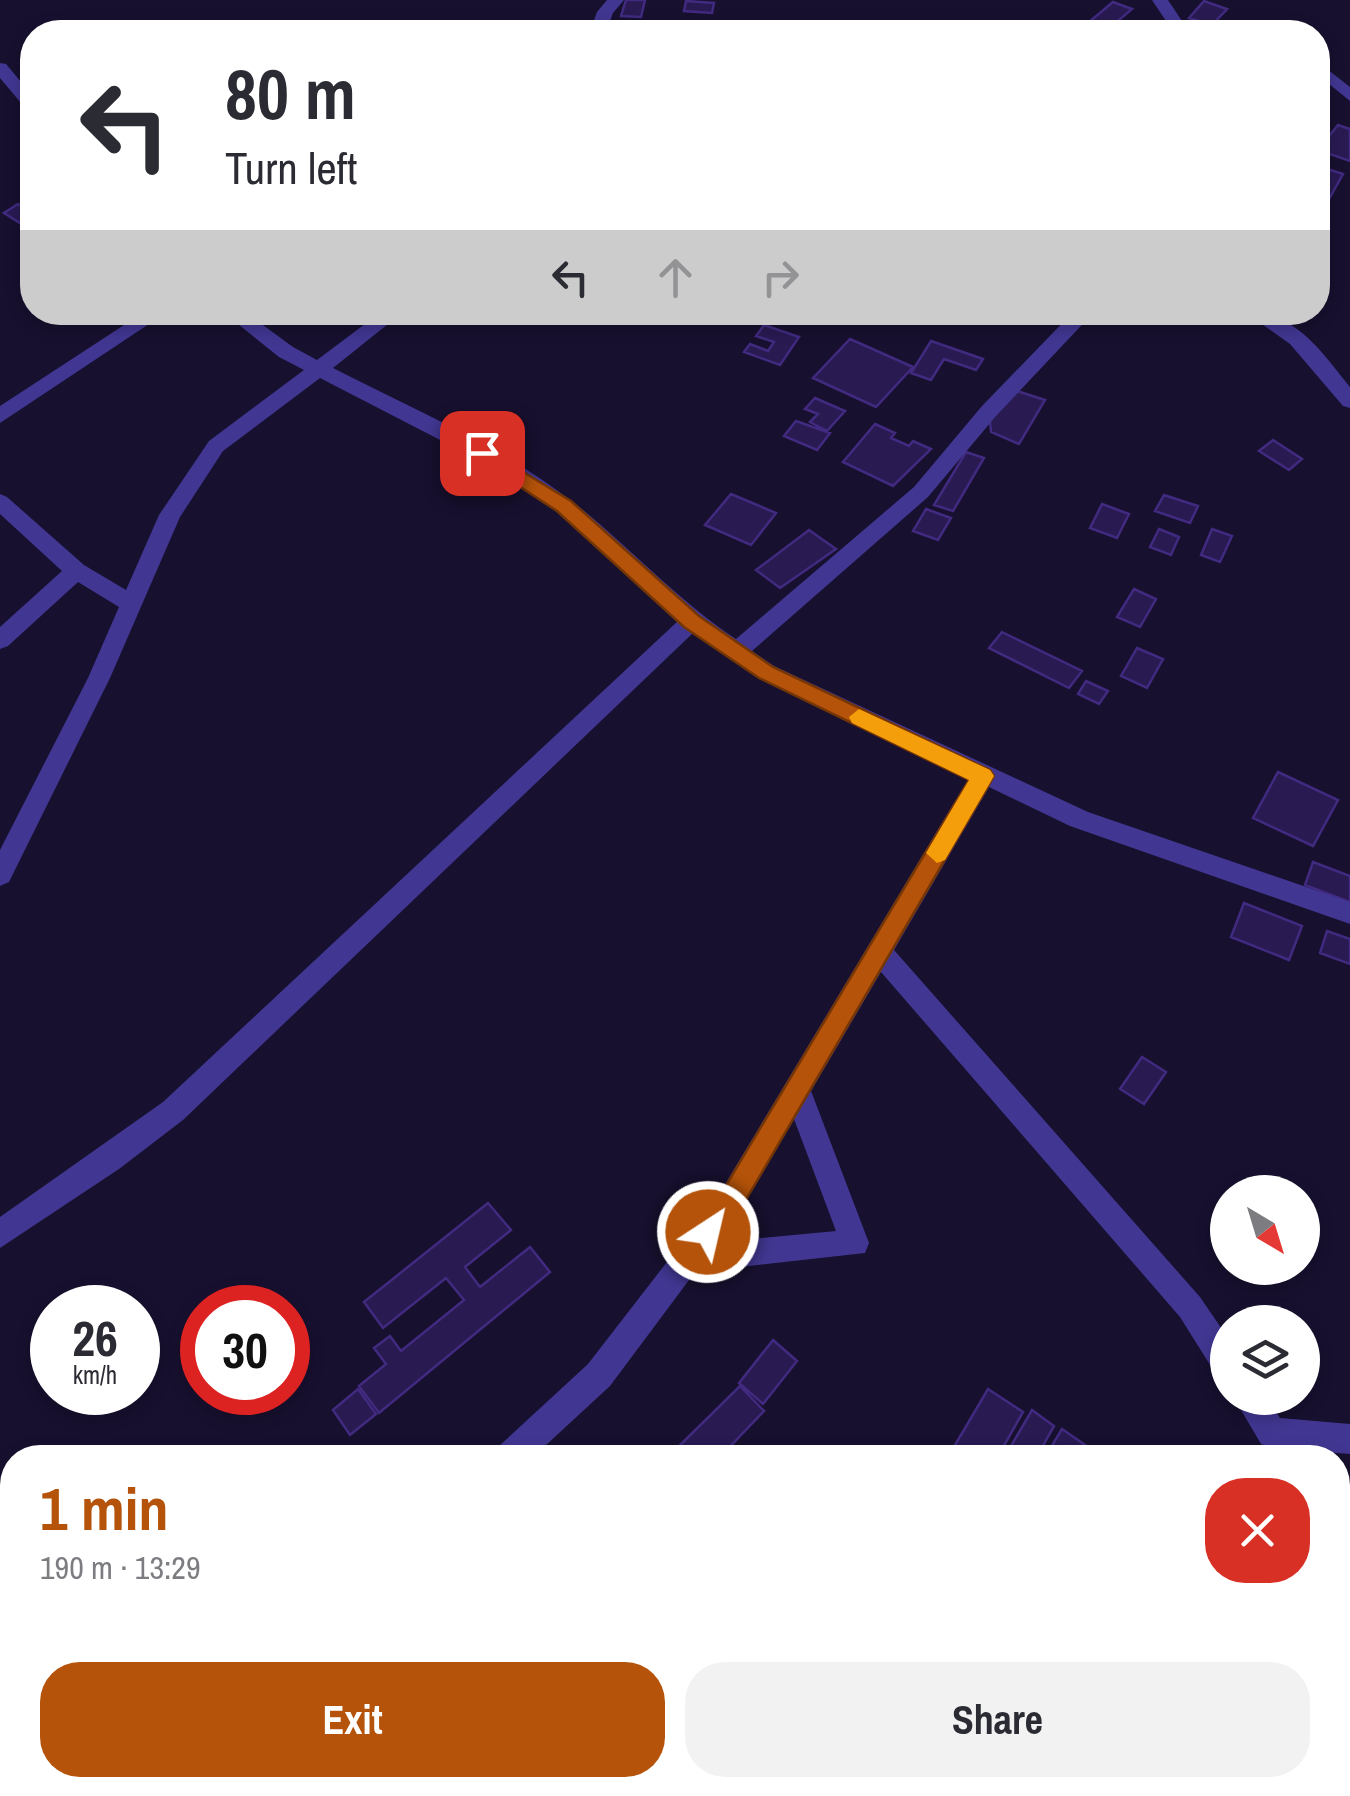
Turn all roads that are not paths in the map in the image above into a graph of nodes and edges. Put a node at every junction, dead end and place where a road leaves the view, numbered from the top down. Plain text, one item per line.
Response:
1 (1330, 78) edge
2 (1350, 96) edge
3 (138, 325) edge
4 (250, 325) edge
5 (377, 325) edge
6 (1072, 325) edge
7 (1282, 325) edge
8 (318, 370) junction
9 (1350, 401) edge
10 (0, 416) edge
11 (0, 502) edge
12 (76, 571) junction
13 (133, 605) junction
14 (692, 621) junction
15 (0, 640) edge
16 (736, 652) junction
17 (983, 776) junction
18 (0, 875) edge
19 (1350, 913) edge
20 (879, 951) junction
21 (797, 1090) junction
22 (0, 1234) edge
23 (688, 1259) junction
24 (1210, 1338) edge
25 (1260, 1415) edge
26 (1350, 1438) edge
27 (523, 1445) edge

1 - 2 street
3 - 10 street
4 - 8 street
5 - 8 street
6 - 16 street
7 - 9 street
8 - 13 street
8 - 14 street
11 - 12 street
12 - 13 street
12 - 15 street
13 - 18 street
14 - 16 street
14 - 22 street
16 - 17 street
17 - 19 street
17 - 20 street
20 - 21 street
20 - 24 street
21 - 23 street
21 - 23 street
23 - 27 street
25 - 26 street

